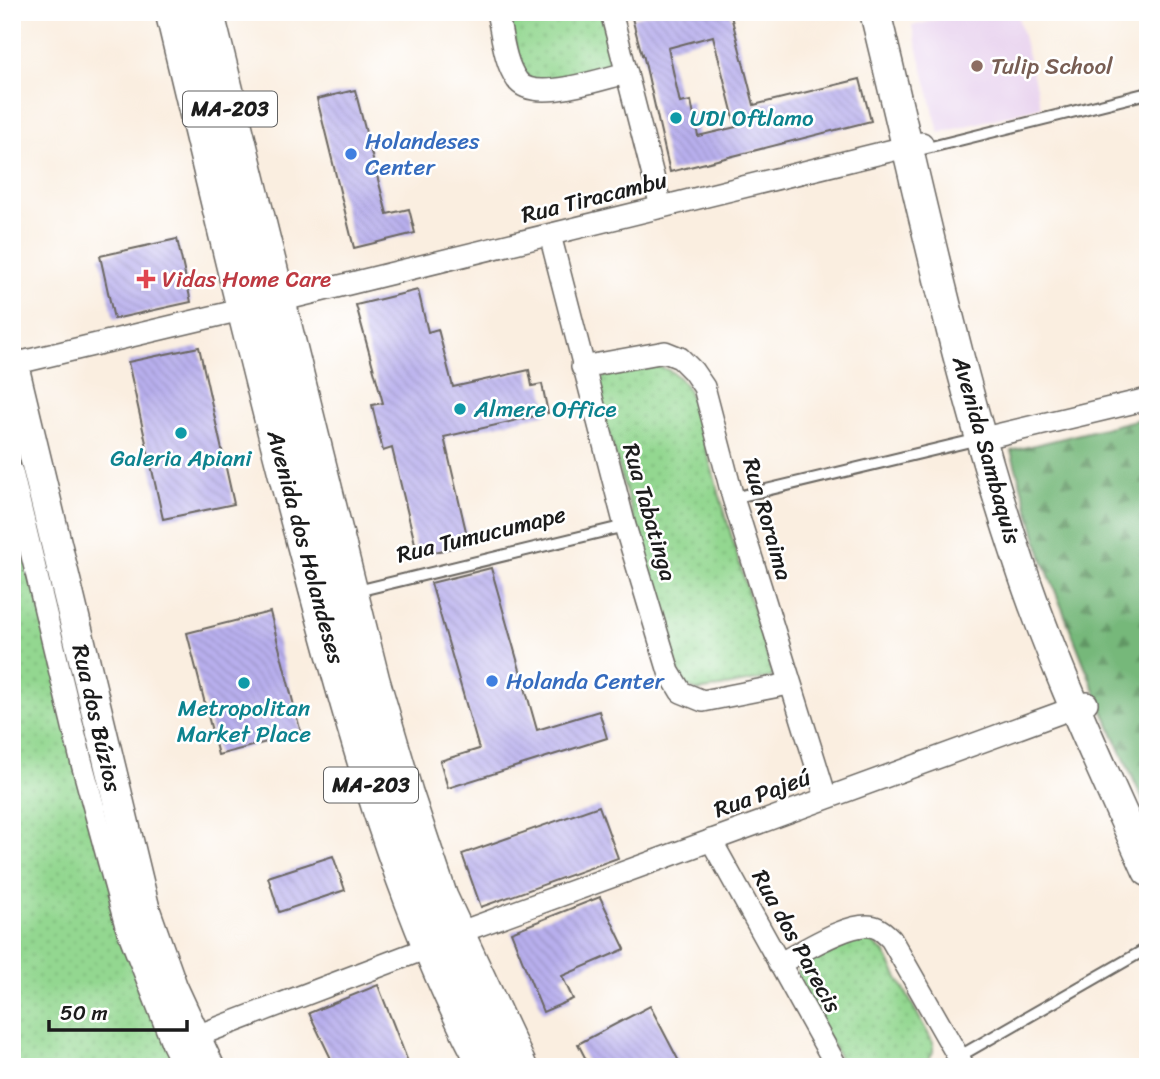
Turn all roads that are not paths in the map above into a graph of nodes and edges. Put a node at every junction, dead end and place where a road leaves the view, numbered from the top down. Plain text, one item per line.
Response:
1 (173, 12) edge
2 (206, 12) edge
3 (497, 12) edge
4 (611, 12) edge
5 (875, 12) edge
6 (890, 12) edge
7 (626, 72) junction
8 (1148, 93) edge
9 (193, 98) junction
10 (918, 146) junction
11 (255, 205) junction
12 (661, 207) junction
13 (550, 235) junction
14 (229, 245) junction
15 (279, 301) junction
16 (245, 309) junction
17 (13, 363) edge
18 (582, 367) junction
19 (297, 377) junction
20 (1148, 399) edge
21 (987, 437) junction
22 (12, 472) edge
23 (733, 498) junction
24 (625, 526) junction
25 (351, 593) junction
26 (789, 684) junction
27 (1080, 705) junction
28 (826, 797) junction
29 (1148, 837) edge
30 (711, 840) junction
31 (1148, 871) edge
32 (443, 940) junction
33 (1148, 948) edge
34 (779, 964) junction
35 (194, 1037) junction
36 (954, 1063) edge
37 (184, 1067) edge
38 (209, 1067) edge
39 (487, 1067) edge
40 (519, 1067) edge
41 (837, 1067) edge

1 - 9 main road, Avenida dos Holandeses / MA-203
2 - 11 main road, Avenida dos Holandeses / MA-203
3 - 7 street
4 - 7 street
5 - 10 main road, Avenida Sambaquis
6 - 10 main road, Avenida Sambaquis
7 - 12 street
8 - 10 lane, Rua Tiracambu
9 - 11 main road
9 - 14 main road, Avenida dos Holandeses / MA-203
10 - 12 street, Rua Tiracambu
10 - 21 main road, Avenida Sambaquis
11 - 15 main road, Avenida dos Holandeses / MA-203
12 - 13 street, Rua Tiracambu
13 - 15 street, Rua Tiracambu
13 - 18 street, Rua Tabatinga
14 - 16 main road, Avenida dos Holandeses / MA-203
14 - 19 main road
15 - 19 main road, Avenida dos Holandeses / MA-203
16 - 17 street
16 - 32 main road, Avenida dos Holandeses / MA-203
17 - 35 main road, Rua dos Búzios
18 - 23 street, Rua Roraima
18 - 24 street, Rua Tabatinga
19 - 25 main road, Avenida dos Holandeses / MA-203
20 - 21 street
21 - 23 lane
21 - 27 main road, Avenida Sambaquis
22 - 37 street
23 - 26 street, Rua Roraima
24 - 25 lane, Rua Tumucumape
24 - 26 street, Rua Tabatinga
25 - 32 main road, Avenida dos Holandeses / MA-203
26 - 28 street, Rua Roraima
27 - 28 street, Rua Pajeú
27 - 29 main road, Avenida Sambaquis
27 - 31 main road, Avenida Sambaquis
28 - 30 street, Rua Pajeú
30 - 32 street, Rua Pajeú
30 - 34 street, Rua dos Parecis
32 - 35 street, Rua Pajeú
32 - 39 main road, Avenida dos Holandeses / MA-203
32 - 40 main road, Avenida dos Holandeses / MA-203
33 - 36 lane
34 - 36 street
34 - 41 street, Rua dos Parecis
35 - 38 main road, Rua dos Búzios

